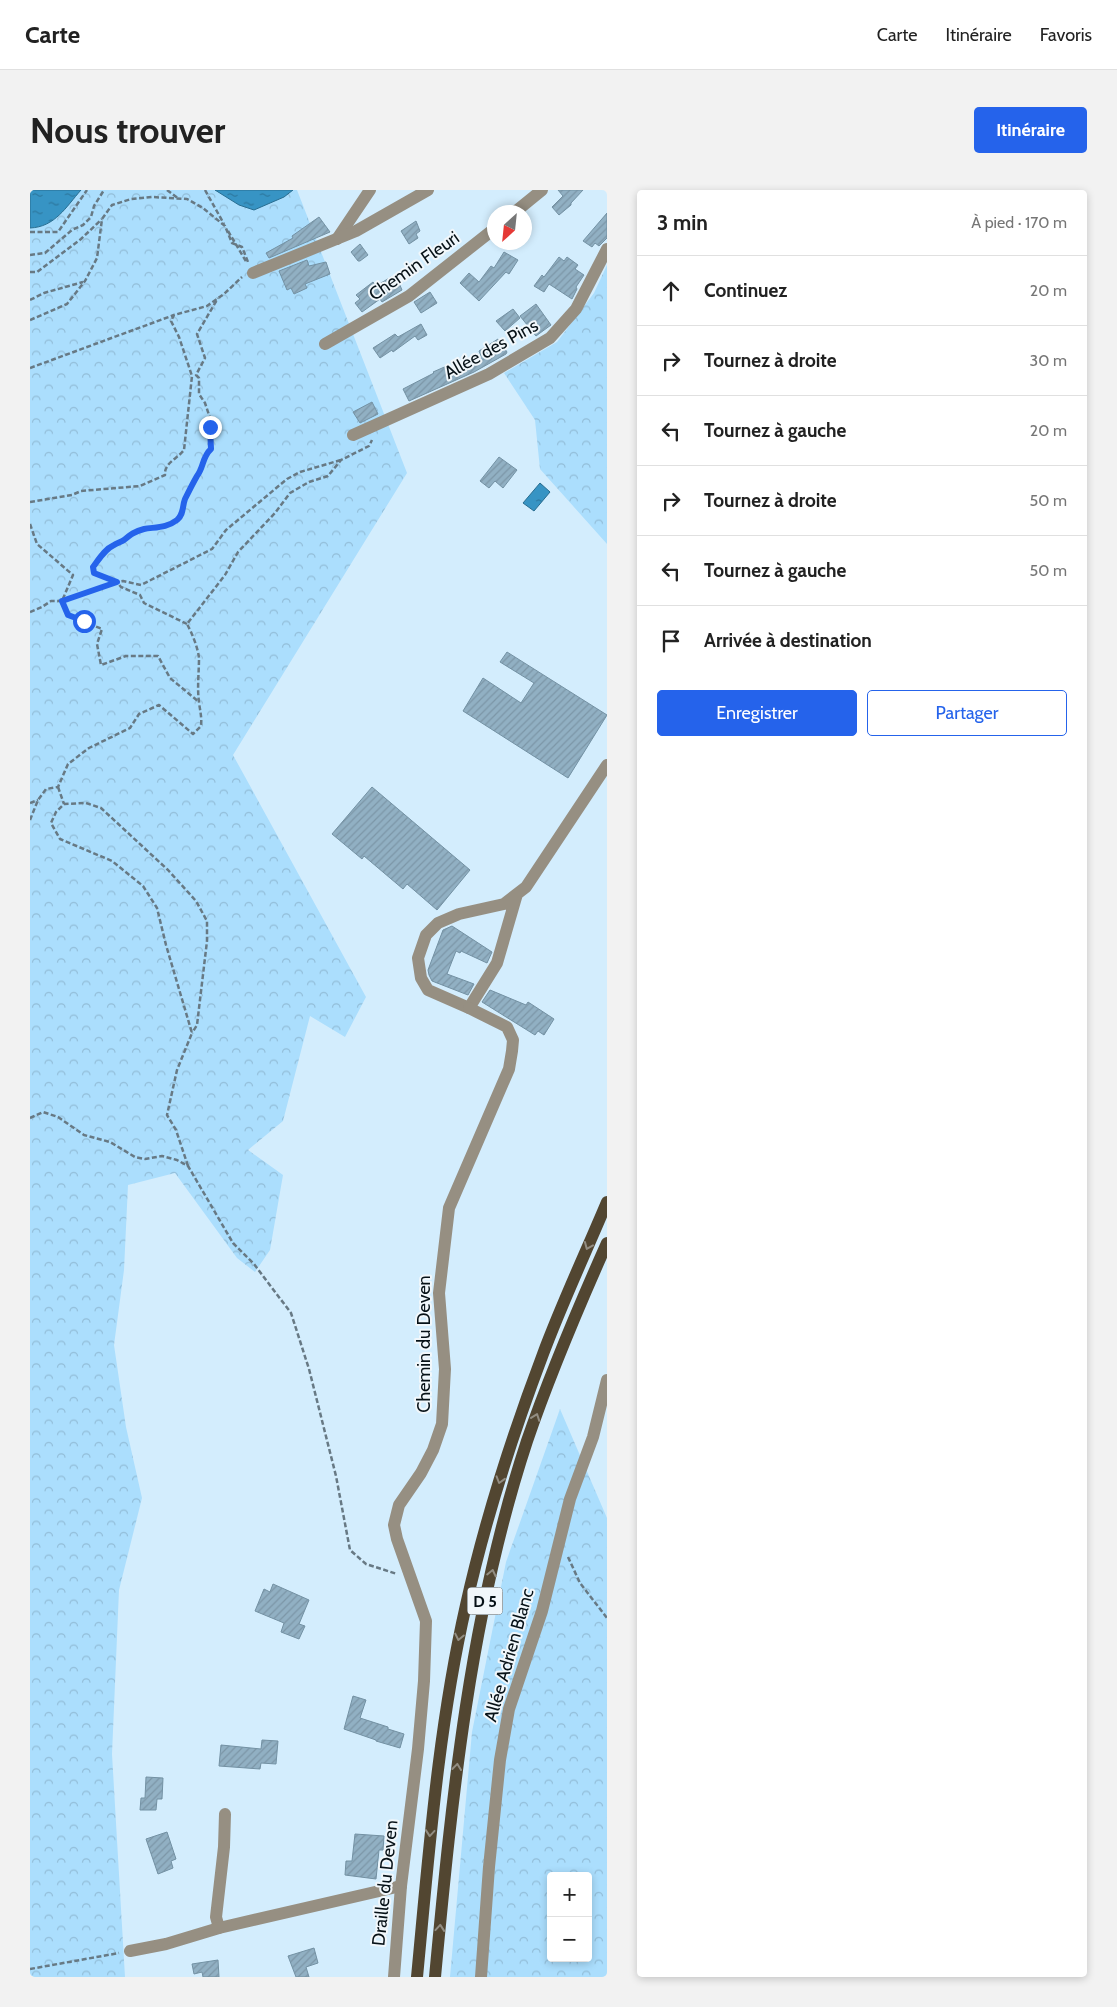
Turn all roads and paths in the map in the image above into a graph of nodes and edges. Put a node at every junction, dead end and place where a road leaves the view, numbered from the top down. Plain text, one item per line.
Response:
1 (87, 190) edge
2 (104, 190) edge
3 (167, 190) edge
4 (205, 190) edge
5 (370, 190) edge
6 (428, 190) edge
7 (542, 190) edge
8 (180, 200) junction
9 (524, 205) edge
10 (102, 219) junction
11 (30, 232) edge
12 (487, 235) edge
13 (337, 239) junction
14 (236, 244) junction
15 (607, 249) edge
16 (30, 255) edge
17 (30, 272) edge
18 (252, 273) junction
19 (85, 281) junction
20 (218, 298) junction
21 (30, 300) edge
22 (174, 316) junction
23 (30, 320) edge
24 (325, 344) dead end
25 (30, 368) edge
26 (384, 422) junction
27 (353, 436) dead end
28 (341, 460) junction
29 (30, 502) edge
30 (30, 524) edge
31 (117, 582) junction
32 (62, 601) junction
33 (30, 612) edge
34 (187, 624) junction
35 (199, 702) junction
36 (607, 765) edge
37 (58, 787) junction
38 (38, 800) junction
39 (30, 803) edge
40 (64, 804) junction
41 (30, 820) edge
42 (517, 894) junction
43 (470, 1008) junction
44 (192, 1033) junction
45 (30, 1118) edge
46 (188, 1166) junction
47 (607, 1202) edge
48 (607, 1243) edge
49 (607, 1380) edge
50 (558, 1544) junction
51 (411, 1577) junction
52 (607, 1618) edge
53 (412, 1792) joint
54 (225, 1814) dead end
55 (401, 1886) junction
56 (220, 1928) junction
57 (130, 1951) joint
58 (30, 1970) edge
59 (394, 1977) edge
60 (417, 1977) edge
61 (435, 1977) edge
62 (481, 1977) edge

1 - 11 path
2 - 16 path
3 - 8 path
4 - 14 path
5 - 13 street
6 - 13 street
7 - 9 street
8 - 10 path
8 - 14 path
10 - 17 path
10 - 19 path
12 - 24 street, Chemin Fleuri
13 - 18 street
14 - 18 path
15 - 26 street, Allée des Pins
18 - 20 path
19 - 21 path
19 - 23 path
20 - 22 path
20 - 31 path
22 - 25 path
22 - 29 path
26 - 27 street, Allée des Pins
26 - 28 path
28 - 31 path
28 - 34 path
30 - 32 path
31 - 32 path
31 - 34 path
32 - 33 path
32 - 35 path
34 - 35 path
35 - 37 path
36 - 42 street
37 - 38 path
37 - 40 path
38 - 39 path
38 - 41 path
40 - 44 path
40 - 44 path
42 - 43 street
42 - 43 street
43 - 51 street, Chemin du Deven
44 - 46 path
45 - 46 path
46 - 51 path
47 -> 60 main road, D 5
61 -> 48 main road, D 5
49 - 50 street, Allée Adrien Blanc
50 - 52 path
50 - 62 street, Allée Adrien Blanc
51 - 53 street, Chemin du Deven
53 - 55 street, Draille du Deven
54 - 56 street
55 - 56 street
55 - 59 street, Draille du Deven
56 - 57 street
57 - 58 path

